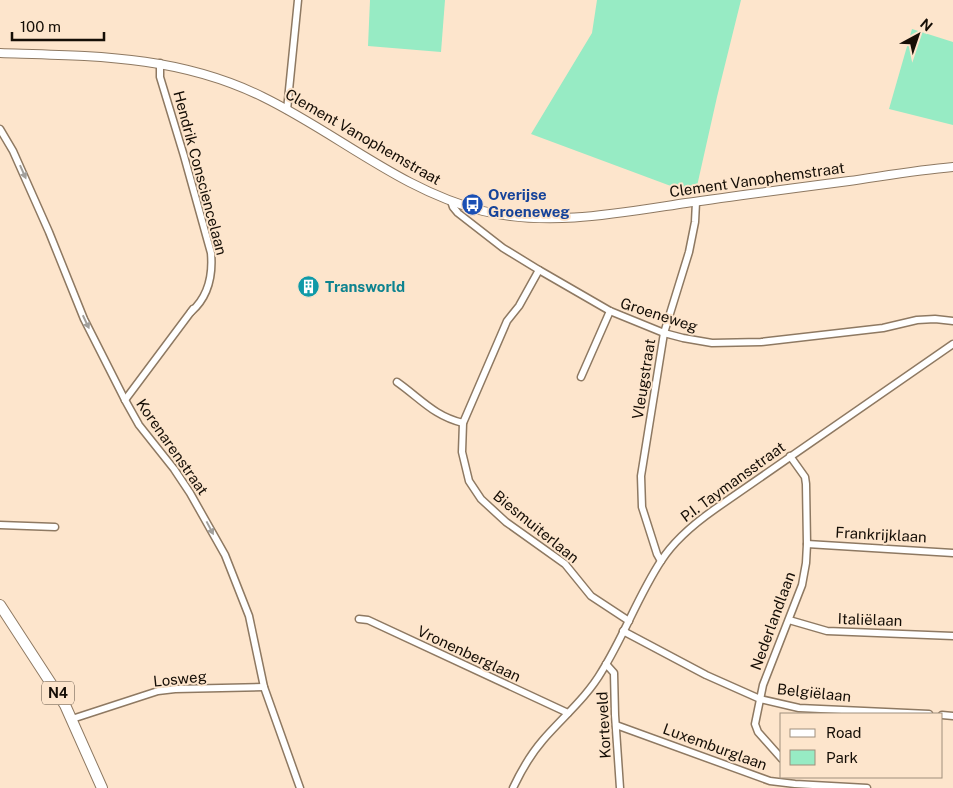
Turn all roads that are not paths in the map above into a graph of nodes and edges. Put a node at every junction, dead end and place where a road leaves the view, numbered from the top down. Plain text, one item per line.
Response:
1 (298, 0) edge
2 (0, 53) edge
3 (160, 63) junction
4 (287, 110) junction
5 (0, 129) edge
6 (953, 167) edge
7 (451, 202) junction
8 (696, 202) junction
9 (539, 270) junction
10 (610, 311) junction
11 (953, 320) edge
12 (664, 333) junction
13 (953, 344) edge
14 (581, 377) dead end
15 (397, 382) dead end
16 (125, 400) junction
17 (463, 424) junction
18 (790, 456) junction
19 (0, 525) edge
20 (55, 527) dead end
21 (807, 544) junction
22 (953, 553) edge
23 (661, 561) junction
24 (0, 605) edge
25 (359, 619) dead end
26 (789, 620) junction
27 (629, 621) junction
28 (623, 632) junction
29 (953, 636) edge
30 (606, 664) junction
31 (264, 686) junction
32 (760, 699) junction
33 (568, 713) junction
34 (907, 713) edge
35 (72, 719) junction
36 (616, 725) junction
37 (780, 757) edge
38 (783, 780) edge
39 (102, 788) edge
40 (300, 788) edge
41 (513, 788) edge
42 (620, 788) edge
43 (867, 788) edge

1 - 4 street
2 - 3 street, Clement Vanophemstraat
3 - 4 street, Clement Vanophemstraat
3 - 16 street, Hendrik Consciencelaan
4 - 7 street, Clement Vanophemstraat
5 -> 16 street, Korenarenstraat
6 - 8 street, Clement Vanophemstraat
7 - 8 street, Clement Vanophemstraat
7 - 9 street, Groeneweg
8 - 12 street, Vleugstraat
9 - 10 street, Groeneweg
9 - 17 street, Biesmuiterlaan
10 - 12 street, Groeneweg
10 - 14 street
11 - 12 street, Groeneweg
12 - 23 street, Vleugstraat
13 - 18 street, P.I. Taymansstraat
15 - 17 street
16 -> 31 street, Korenarenstraat
17 - 27 street, Biesmuiterlaan
18 - 21 street, Nederlandlaan
18 - 23 street, P.I. Taymansstraat
19 - 20 street
21 - 22 street, Frankrijklaan
21 - 26 street, Nederlandlaan
23 - 27 street, P.I. Taymansstraat
24 - 35 main road, N4
25 - 33 street, Vronenberglaan
26 - 29 street, Italiëlaan
26 - 32 street, Nederlandlaan
27 - 28 street, P.I. Taymansstraat
28 - 30 street, P.I. Taymansstraat
28 - 32 street, Belgiëlaan
30 - 33 street, P.I. Taymansstraat
30 - 36 street, Korteveld
31 - 35 street, Losweg
31 - 40 street, Korenarenstraat
32 - 34 street, Belgiëlaan
32 - 37 street, Nederlandlaan
33 - 41 street, P.I. Taymansstraat
35 - 39 main road, N4
36 - 38 street, Luxemburglaan
36 - 42 street, Korteveld
38 - 43 street, Luxemburglaan

